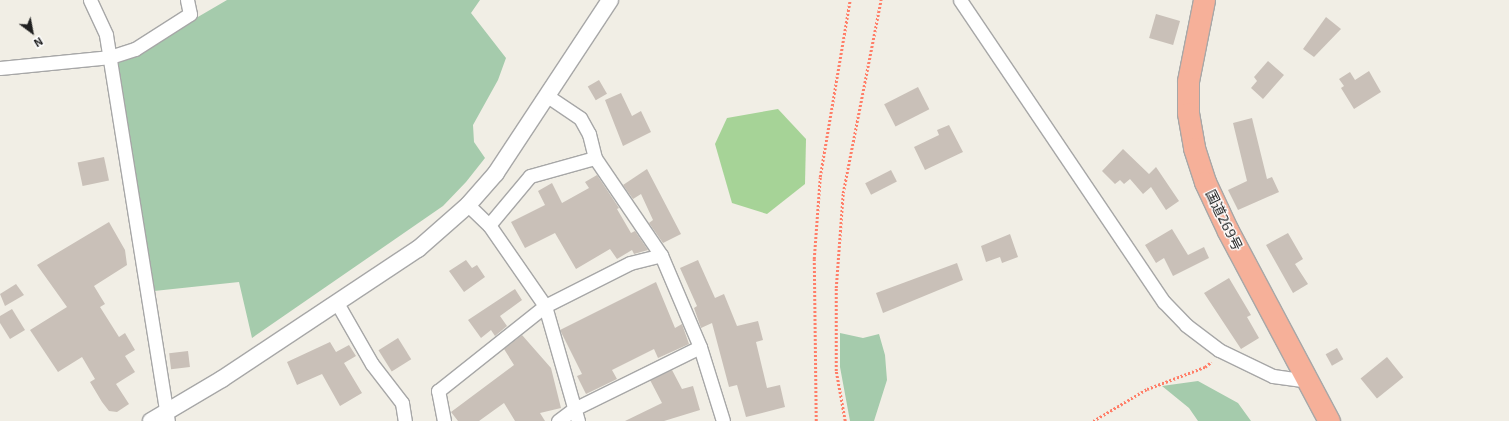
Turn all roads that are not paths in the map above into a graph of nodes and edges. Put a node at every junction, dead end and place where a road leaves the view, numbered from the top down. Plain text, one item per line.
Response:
1 (90, 0) edge
2 (187, 0) edge
3 (610, 0) edge
4 (960, 0) edge
5 (1204, 0) edge
6 (110, 57) junction
7 (0, 68) edge
8 (546, 95) junction
9 (595, 158) junction
10 (468, 205) junction
11 (489, 225) junction
12 (661, 255) junction
13 (337, 303) junction
14 (544, 306) junction
15 (700, 347) junction
16 (1308, 382) junction
17 (576, 415) edge
18 (167, 418) edge
19 (151, 421) edge
20 (405, 421) edge
21 (444, 421) edge
22 (558, 421) edge
23 (723, 421) edge
24 (1329, 421) edge

1 - 6 street
2 - 6 street
3 - 8 street
4 - 16 street
5 - 16 highway, 国道269号
6 - 7 street
6 - 18 street
8 - 9 street
8 - 10 street
9 - 11 street
9 - 12 street
10 - 11 street
10 - 13 street
11 - 14 street
12 - 14 street
12 - 15 street
13 - 18 street
13 - 20 street
14 - 17 street
14 - 21 street
15 - 17 street
15 - 23 street
16 - 24 highway, 国道269号
17 - 22 street
18 - 19 street

